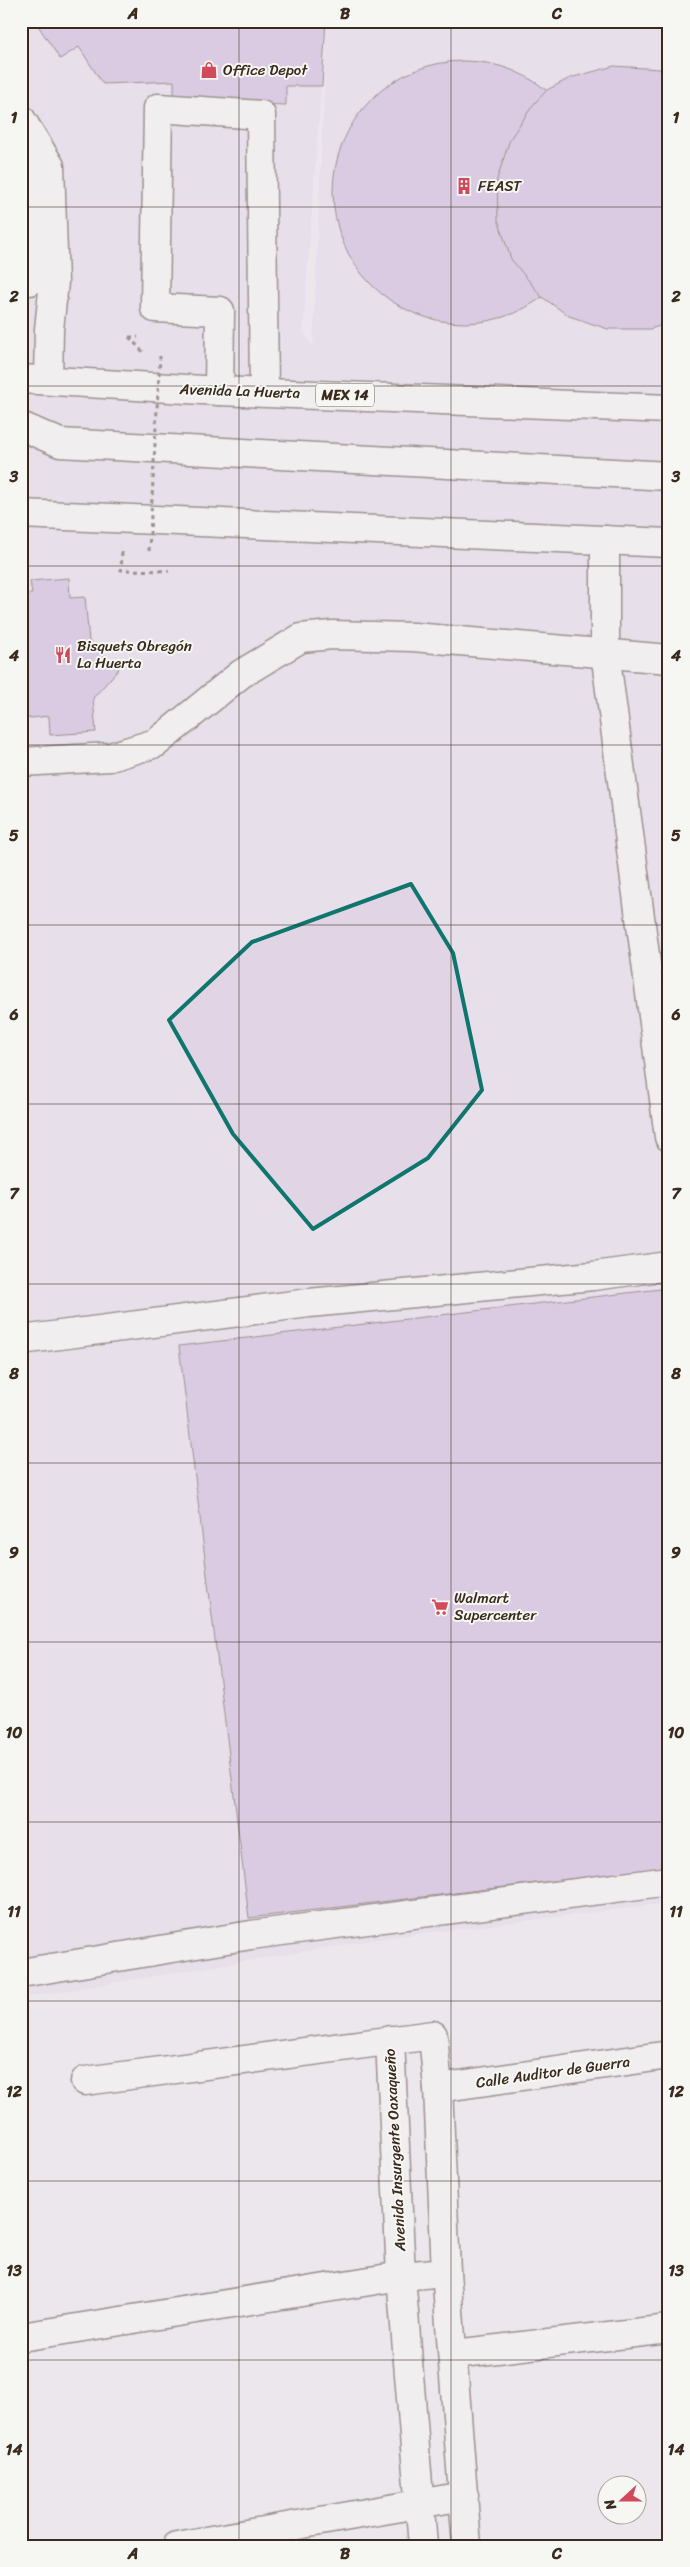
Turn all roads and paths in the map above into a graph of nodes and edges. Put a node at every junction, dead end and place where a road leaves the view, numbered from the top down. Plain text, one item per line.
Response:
1 (21, 120) edge
2 (21, 166) edge
3 (35, 281) edge
4 (129, 337) dead end
5 (147, 337) dead end
6 (168, 356) dead end
7 (21, 379) edge
8 (48, 380) junction
9 (219, 392) junction
10 (264, 392) junction
11 (669, 409) edge
12 (21, 426) edge
13 (669, 476) edge
14 (21, 514) edge
15 (605, 540) junction
16 (669, 542) edge
17 (131, 551) dead end
18 (140, 551) dead end
19 (169, 571) dead end
20 (605, 652) junction
21 (669, 659) edge
22 (21, 762) edge
23 (669, 1137) edge
24 (669, 1266) edge
25 (21, 1340) edge
26 (669, 1881) edge
27 (21, 1973) edge
28 (390, 2040) junction
29 (669, 2055) edge
30 (85, 2081) dead end
31 (438, 2088) junction
32 (446, 2272) junction
33 (401, 2276) junction
34 (669, 2329) edge
35 (21, 2337) edge
36 (454, 2354) junction
37 (464, 2496) junction
38 (420, 2504) junction
39 (177, 2546) edge
40 (423, 2546) edge
41 (468, 2546) edge

1 - 3 main road
2 - 3 main road
3 - 8 main road
4 - 5 path
6 - 18 path, bridge
7 - 8 main road, Avenida La Huerta / MEX 14
8 - 9 main road, Avenida La Huerta / MEX 14
9 - 10 main road, Avenida La Huerta / MEX 14
9 - 10 main road
10 - 11 main road, Avenida La Huerta / MEX 14
12 - 13 main road
14 - 15 main road
15 - 16 main road
15 - 20 main road
17 - 19 path
20 - 21 main road
20 - 22 main road
20 - 23 main road
24 - 25 main road
26 - 27 main road
28 - 30 main road
28 - 31 main road, Avenida Insurgente Oaxaqueño
28 - 33 main road, Avenida Insurgente Oaxaqueño
29 - 31 main road, Calle Auditor de Guerra
31 - 32 main road, Avenida Insurgente Oaxaqueño
32 - 33 main road
32 - 36 main road, Avenida Insurgente Oaxaqueño
33 - 35 main road
33 - 38 main road, Avenida Insurgente Oaxaqueño
34 - 36 main road
36 - 37 main road, Avenida Insurgente Oaxaqueño
37 - 38 main road
37 - 41 main road, Avenida Insurgente Oaxaqueño
38 - 39 main road
38 - 40 main road, Avenida Insurgente Oaxaqueño

